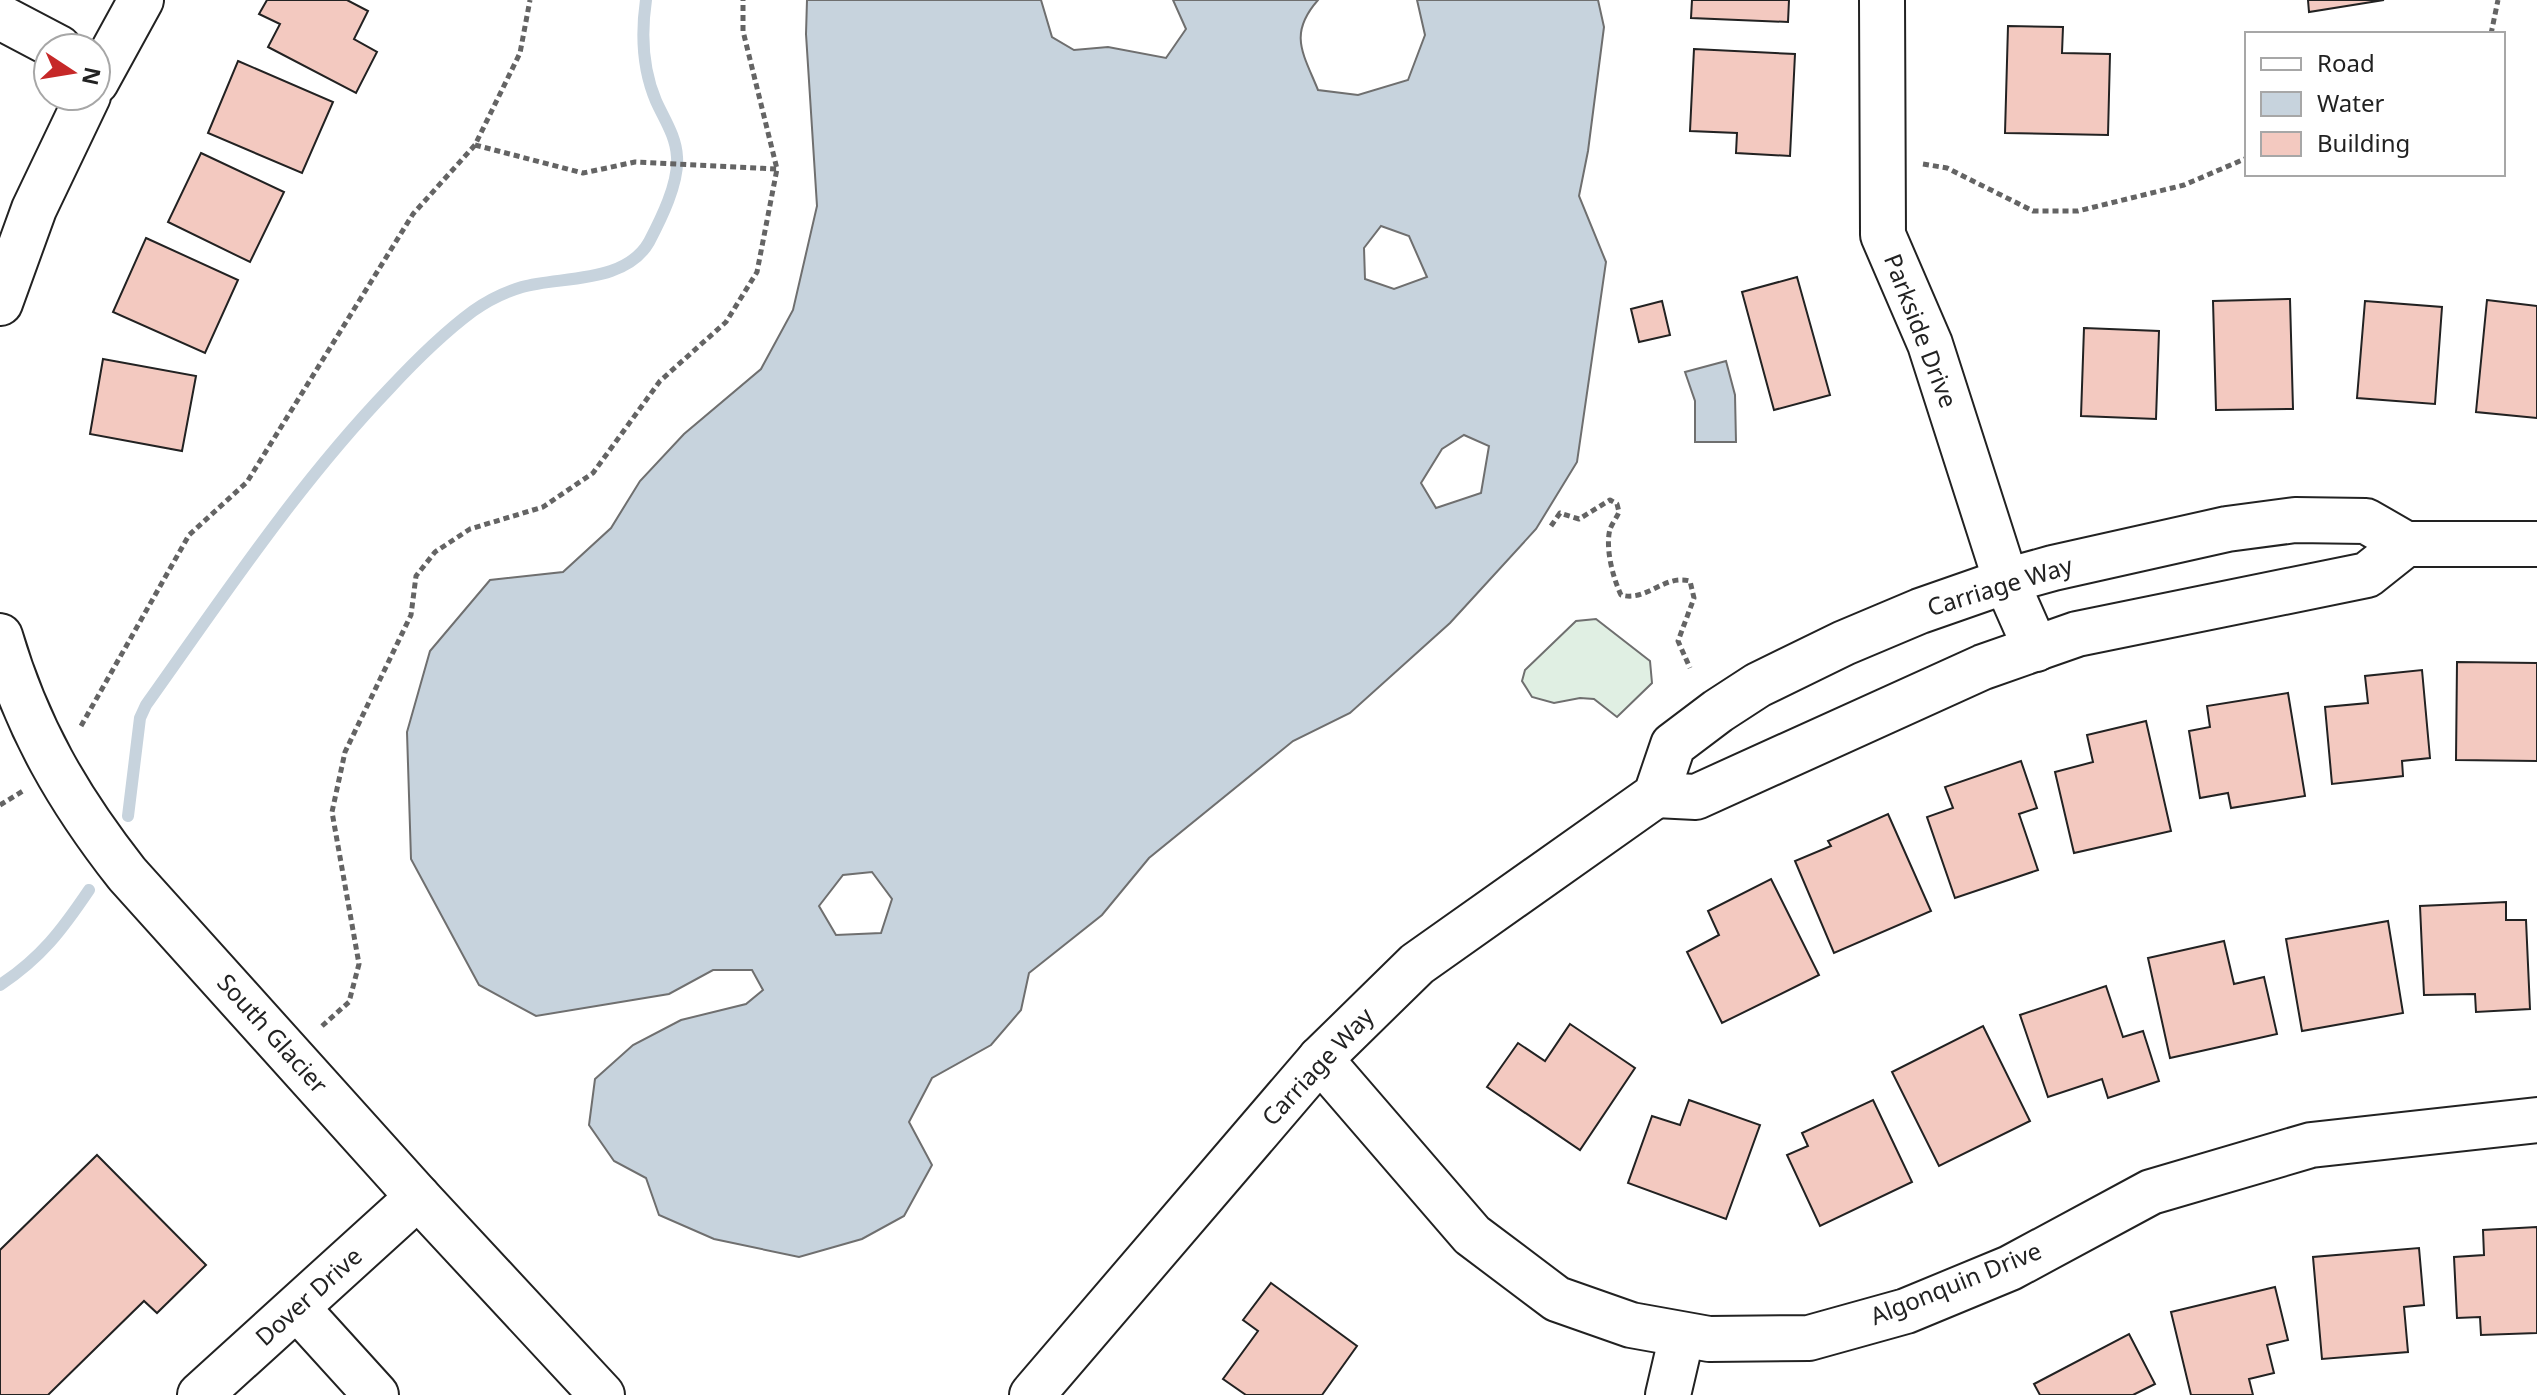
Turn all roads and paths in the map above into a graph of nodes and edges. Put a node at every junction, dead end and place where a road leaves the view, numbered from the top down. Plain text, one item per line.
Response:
1 (141, 0) edge
2 (530, 0) edge
3 (743, 0) edge
4 (1882, 0) edge
5 (2498, 0) edge
6 (0, 17) edge
7 (2491, 32) edge
8 (32, 34) edge
9 (112, 51) edge
10 (80, 112) edge
11 (475, 145) junction
12 (2245, 159) edge
13 (1882, 161) junction
14 (777, 169) junction
15 (0, 303) edge
16 (1551, 526) dead end
17 (2406, 544) junction
18 (2537, 544) edge
19 (2006, 581) junction
20 (0, 636) edge
21 (2036, 649) junction
22 (1690, 668) dead end
23 (55, 771) junction
24 (1656, 795) junction
25 (0, 805) edge
26 (290, 1054) junction
27 (1320, 1059) junction
28 (2537, 1120) edge
29 (418, 1197) junction
30 (297, 1308) junction
31 (1682, 1335) junction
32 (200, 1395) edge
33 (376, 1395) edge
34 (602, 1395) edge
35 (1032, 1395) edge
36 (1668, 1395) edge

1 - 9 street
2 - 11 path
3 - 14 path
4 - 13 street, Parkside Drive
5 - 7 path
6 - 8 street
10 - 15 street
11 - 14 path
11 - 23 path
12 - 13 path
13 - 19 street, Parkside Drive
14 - 26 path
16 - 22 path
17 - 18 street, Carriage Way
17 - 19 street, Carriage Way
17 - 21 street
19 - 21 street, Parkside Drive
19 - 24 street, Carriage Way
20 - 23 street, South Glacier
21 - 24 street
23 - 25 path
23 - 26 street, South Glacier
24 - 27 street, Carriage Way
26 - 29 street, South Glacier
27 - 31 street, Algonquin Drive
27 - 35 street, Carriage Way
28 - 31 street, Algonquin Drive
29 - 30 street, Dover Drive
29 - 34 street, South Glacier
30 - 32 street, Dover Drive
30 - 33 street
31 - 36 street

